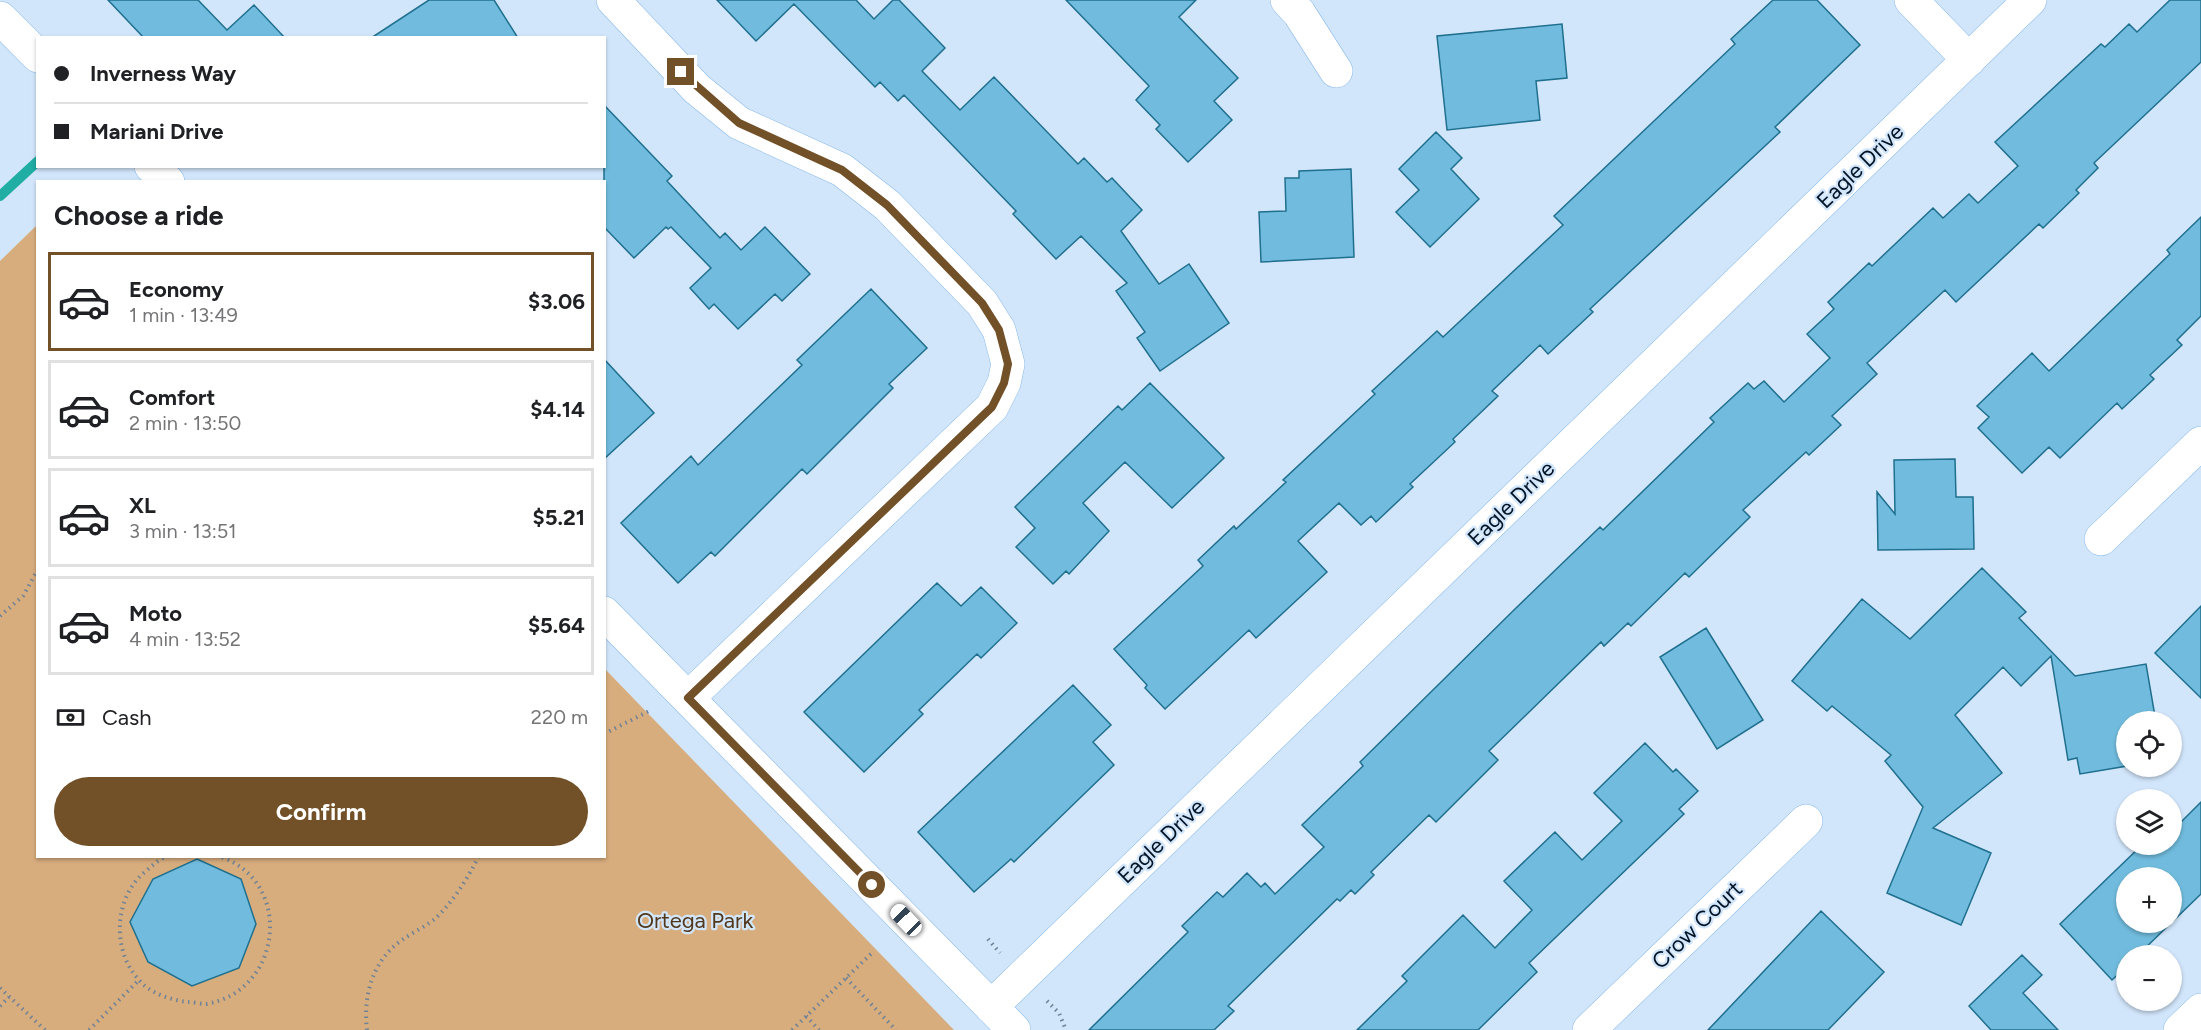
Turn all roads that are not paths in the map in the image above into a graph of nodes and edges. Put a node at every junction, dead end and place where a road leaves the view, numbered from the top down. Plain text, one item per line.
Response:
1 (613, 0) edge
2 (1287, 0) edge
3 (1911, 0) edge
4 (2030, 0) edge
5 (0, 18) edge
6 (36, 54) edge
7 (1969, 60) junction
8 (1336, 71) dead end
9 (153, 168) edge
10 (166, 180) edge
11 (2201, 443) edge
12 (2101, 540) dead end
13 (606, 615) edge
14 (681, 692) junction
15 (1806, 821) dead end
16 (991, 1007) junction
17 (2201, 1010) edge
18 (1014, 1030) edge
19 (1589, 1030) edge
20 (2180, 1030) edge

1 - 14 street
2 - 8 street
3 - 7 street
4 - 7 street, Eagle Drive
5 - 6 street
7 - 16 street, Eagle Drive
9 - 10 street
11 - 12 street
13 - 14 street
14 - 16 street
15 - 19 street, Crow Court
16 - 18 street
17 - 20 street

